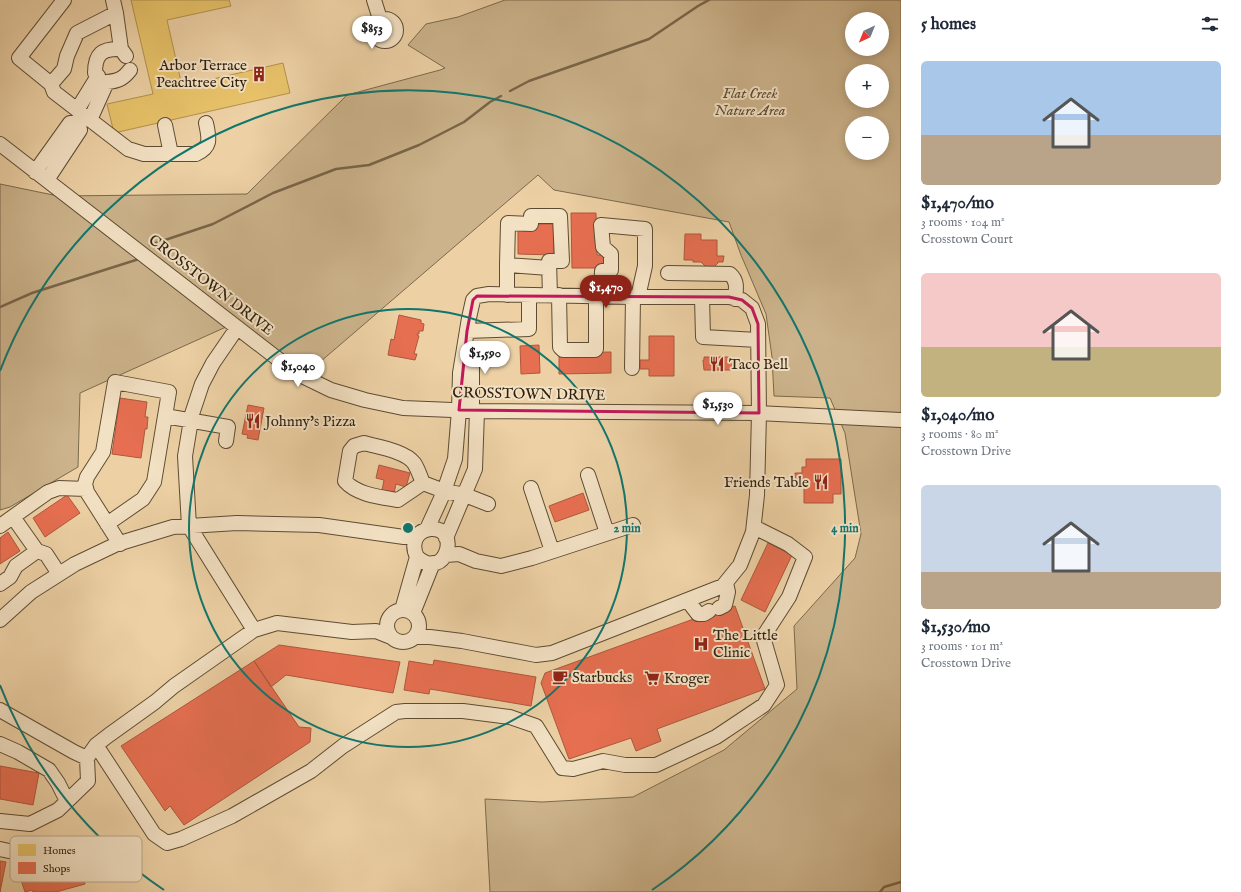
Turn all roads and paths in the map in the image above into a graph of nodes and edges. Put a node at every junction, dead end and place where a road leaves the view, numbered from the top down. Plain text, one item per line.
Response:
1 (64, 0) edge
2 (374, 0) edge
3 (114, 7) edge
4 (380, 20) dead end
5 (126, 58) junction
6 (102, 79) junction
7 (50, 84) junction
8 (82, 117) junction
9 (206, 123) dead end
10 (165, 125) dead end
11 (2, 151) edge
12 (171, 154) junction
13 (35, 172) junction
14 (47, 180) junction
15 (507, 265) junction
16 (549, 268) junction
17 (668, 273) dead end
18 (507, 294) junction
19 (529, 295) junction
20 (555, 295) junction
21 (598, 296) junction
22 (636, 297) junction
23 (702, 297) junction
24 (735, 298) junction
25 (237, 328) junction
26 (467, 330) junction
27 (758, 340) junction
28 (632, 368) dead end
29 (470, 411) junction
30 (759, 413) junction
31 (166, 416) junction
32 (901, 420) edge
33 (190, 421) junction
34 (226, 442) dead end
35 (588, 475) dead end
36 (423, 483) junction
37 (531, 488) dead end
38 (86, 489) junction
39 (453, 493) junction
40 (488, 504) dead end
41 (13, 517) junction
42 (107, 524) junction
43 (633, 525) dead end
44 (0, 526) edge
45 (189, 526) junction
46 (754, 527) junction
47 (607, 533) junction
48 (416, 541) junction
49 (120, 544) junction
50 (450, 548) junction
51 (552, 551) junction
52 (37, 552) junction
53 (433, 563) junction
54 (59, 574) junction
55 (726, 583) junction
56 (0, 584) edge
57 (688, 601) junction
58 (407, 611) junction
59 (0, 620) edge
60 (254, 630) junction
61 (385, 631) junction
62 (422, 634) junction
63 (0, 710) edge
64 (0, 744) edge
65 (96, 745) junction
66 (87, 758) junction
67 (67, 801) junction
68 (0, 821) edge

1 - 7 street
2 - 4 street
3 - 5 street
3 - 7 street
5 - 6 street
5 - 6 street
6 - 8 street
7 - 8 street
8 - 12 street
8 - 13 street
8 - 14 street
9 - 12 street
10 - 12 street
11 - 13 street, CROSSTOWN DRIVE
13 - 14 street, CROSSTOWN DRIVE
14 - 25 street, CROSSTOWN DRIVE
15 - 16 street
15 - 16 street
15 - 18 street
16 - 20 street
17 - 24 street
18 - 19 street
18 - 26 street
19 - 20 street
19 - 26 street
20 - 21 street
20 - 21 street
21 - 22 street
21 - 22 street
22 - 23 street
22 - 28 street
23 - 24 street
23 - 27 street
24 - 27 street
25 - 29 street, CROSSTOWN DRIVE
25 - 33 street
26 - 29 street
27 - 30 street
29 - 30 street, CROSSTOWN DRIVE
29 - 39 street
29 - 39 street
30 - 32 street, CROSSTOWN DRIVE
30 - 46 street
31 - 33 street
31 - 38 street
31 - 42 street
33 - 34 street
33 - 45 street
35 - 47 street
36 - 36 street
36 - 39 street
37 - 51 street
38 - 41 street
38 - 42 street
39 - 40 street
39 - 48 street
39 - 50 street
41 - 44 street
41 - 52 street
42 - 49 street
43 - 47 street
45 - 48 street
45 - 49 street
45 - 60 street
46 - 55 street
46 - 65 street
47 - 51 street
48 - 50 street
48 - 53 street
48 - 58 street
49 - 54 street
50 - 51 street
50 - 53 street
52 - 54 street
52 - 56 street
53 - 58 street
54 - 59 street
55 - 57 street
55 - 57 street
57 - 62 street
58 - 61 street
58 - 62 street
60 - 61 street
60 - 65 street
61 - 62 street
63 - 66 street
64 - 67 street
65 - 66 street
66 - 67 street
67 - 68 street

